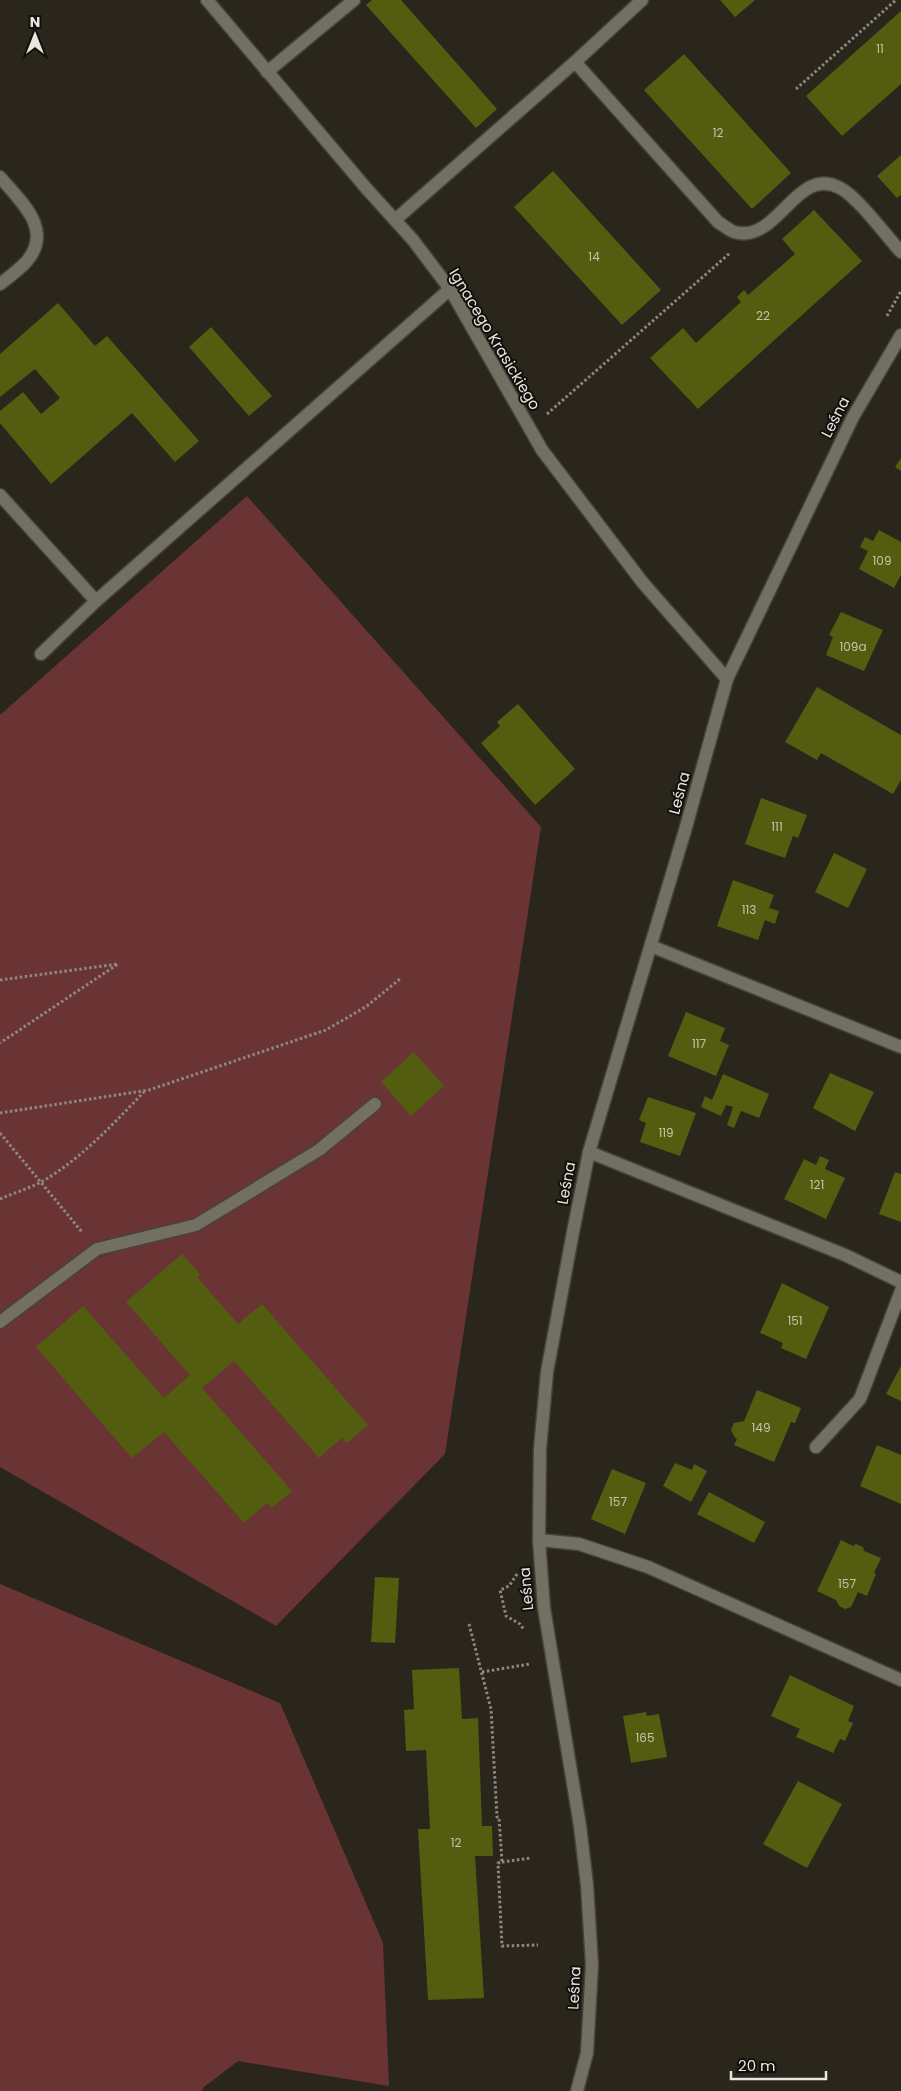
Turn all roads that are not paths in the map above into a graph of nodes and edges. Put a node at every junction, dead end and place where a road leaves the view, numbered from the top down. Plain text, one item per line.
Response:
1 (207, 0) edge
2 (354, 0) edge
3 (642, 0) edge
4 (575, 62) junction
5 (268, 72) junction
6 (0, 177) edge
7 (395, 220) junction
8 (901, 252) edge
9 (0, 284) edge
10 (450, 289) junction
11 (901, 335) edge
12 (0, 495) edge
13 (96, 601) junction
14 (41, 654) dead end
15 (727, 679) junction
16 (651, 946) junction
17 (901, 1047) edge
18 (375, 1104) dead end
19 (589, 1152) junction
20 (901, 1282) edge
21 (901, 1291) edge
22 (0, 1322) edge
23 (816, 1447) dead end
24 (539, 1540) junction
25 (901, 1680) edge
26 (577, 2091) edge

1 - 5 street, Ignacego Krasickiego
2 - 5 street
3 - 4 street
4 - 7 street
4 - 8 street
5 - 7 street, Ignacego Krasickiego
6 - 9 street
7 - 10 street, Ignacego Krasickiego
10 - 13 street
10 - 15 street, Ignacego Krasickiego
11 - 15 street, Leśna
12 - 13 street
13 - 14 street
15 - 16 street, Leśna
16 - 17 street
16 - 19 street, Leśna
18 - 22 street
19 - 20 street
19 - 24 street, Leśna
21 - 23 street
24 - 25 street
24 - 26 street, Leśna

